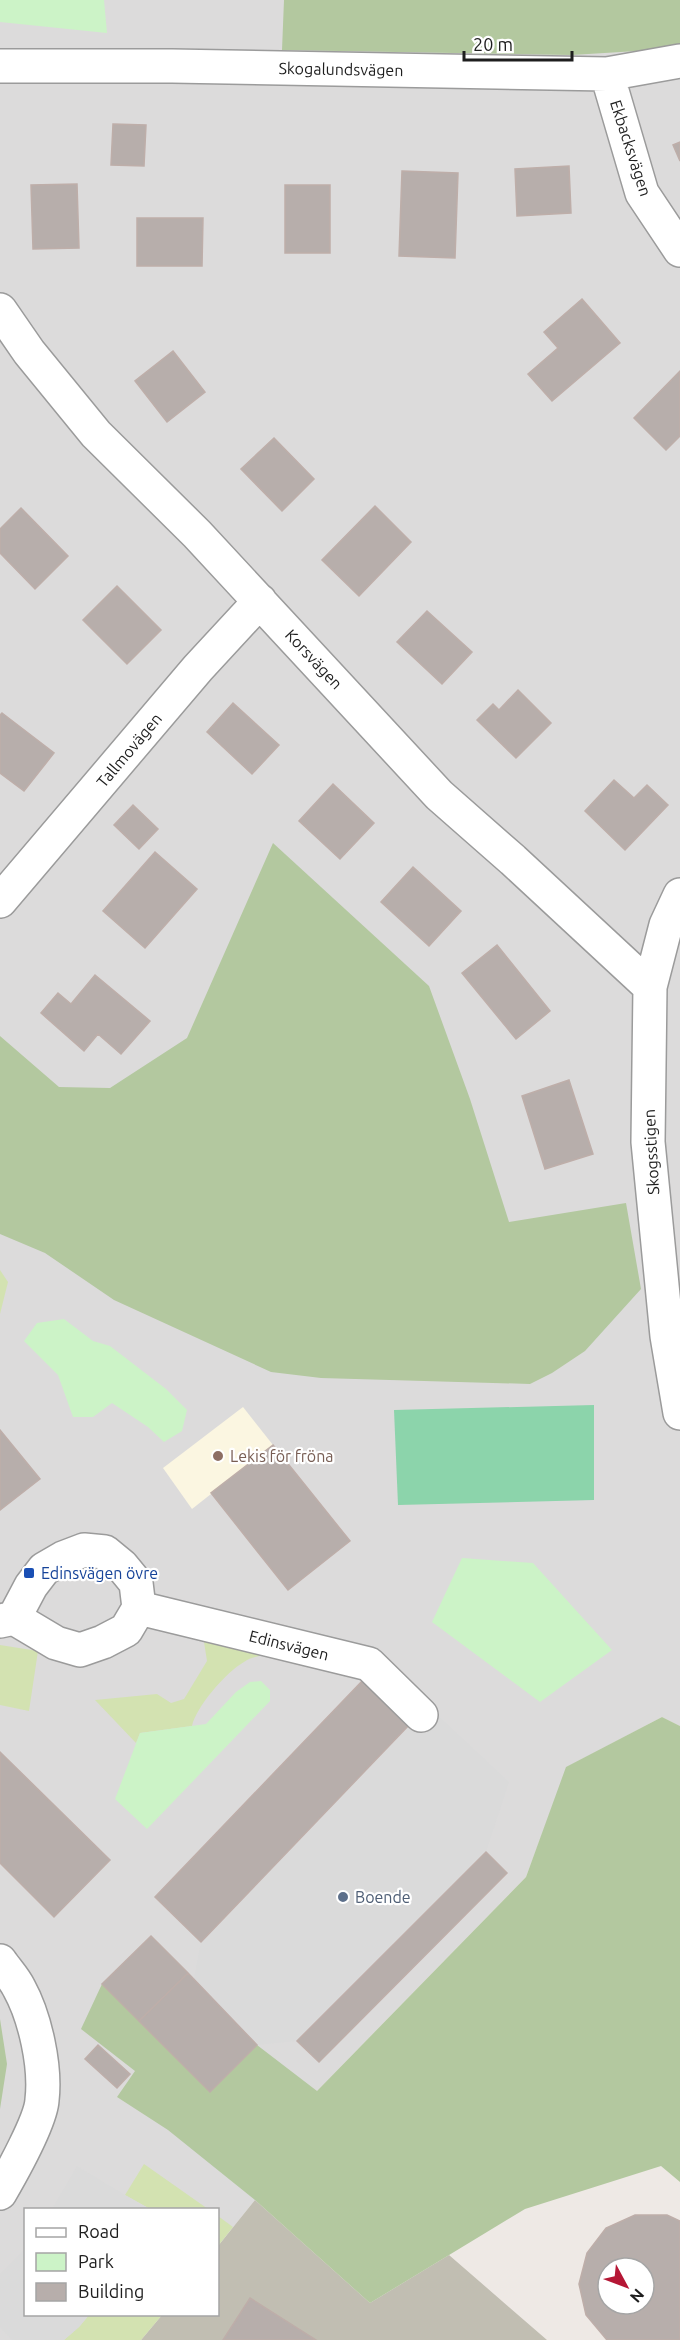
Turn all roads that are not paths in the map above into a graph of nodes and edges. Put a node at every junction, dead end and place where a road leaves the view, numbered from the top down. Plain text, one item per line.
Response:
1 (680, 61) edge
2 (0, 66) edge
3 (607, 74) junction
4 (680, 250) edge
5 (0, 310) edge
6 (260, 601) junction
7 (680, 895) edge
8 (0, 901) edge
9 (650, 987) junction
10 (680, 1413) edge
11 (139, 1608) junction
12 (7, 1620) edge
13 (421, 1715) dead end
14 (0, 1961) edge
15 (0, 2193) edge

1 - 3 street, Skogalundsvägen
2 - 3 street, Skogalundsvägen
3 - 4 street, Ekbacksvägen
5 - 6 street, Korsvägen
6 - 8 street, Tallmovägen
6 - 9 street, Korsvägen
7 - 9 street, Skogsstigen
9 - 10 street, Skogsstigen
11 - 12 street
11 - 12 street
11 - 13 street, Edinsvägen
14 - 15 street

